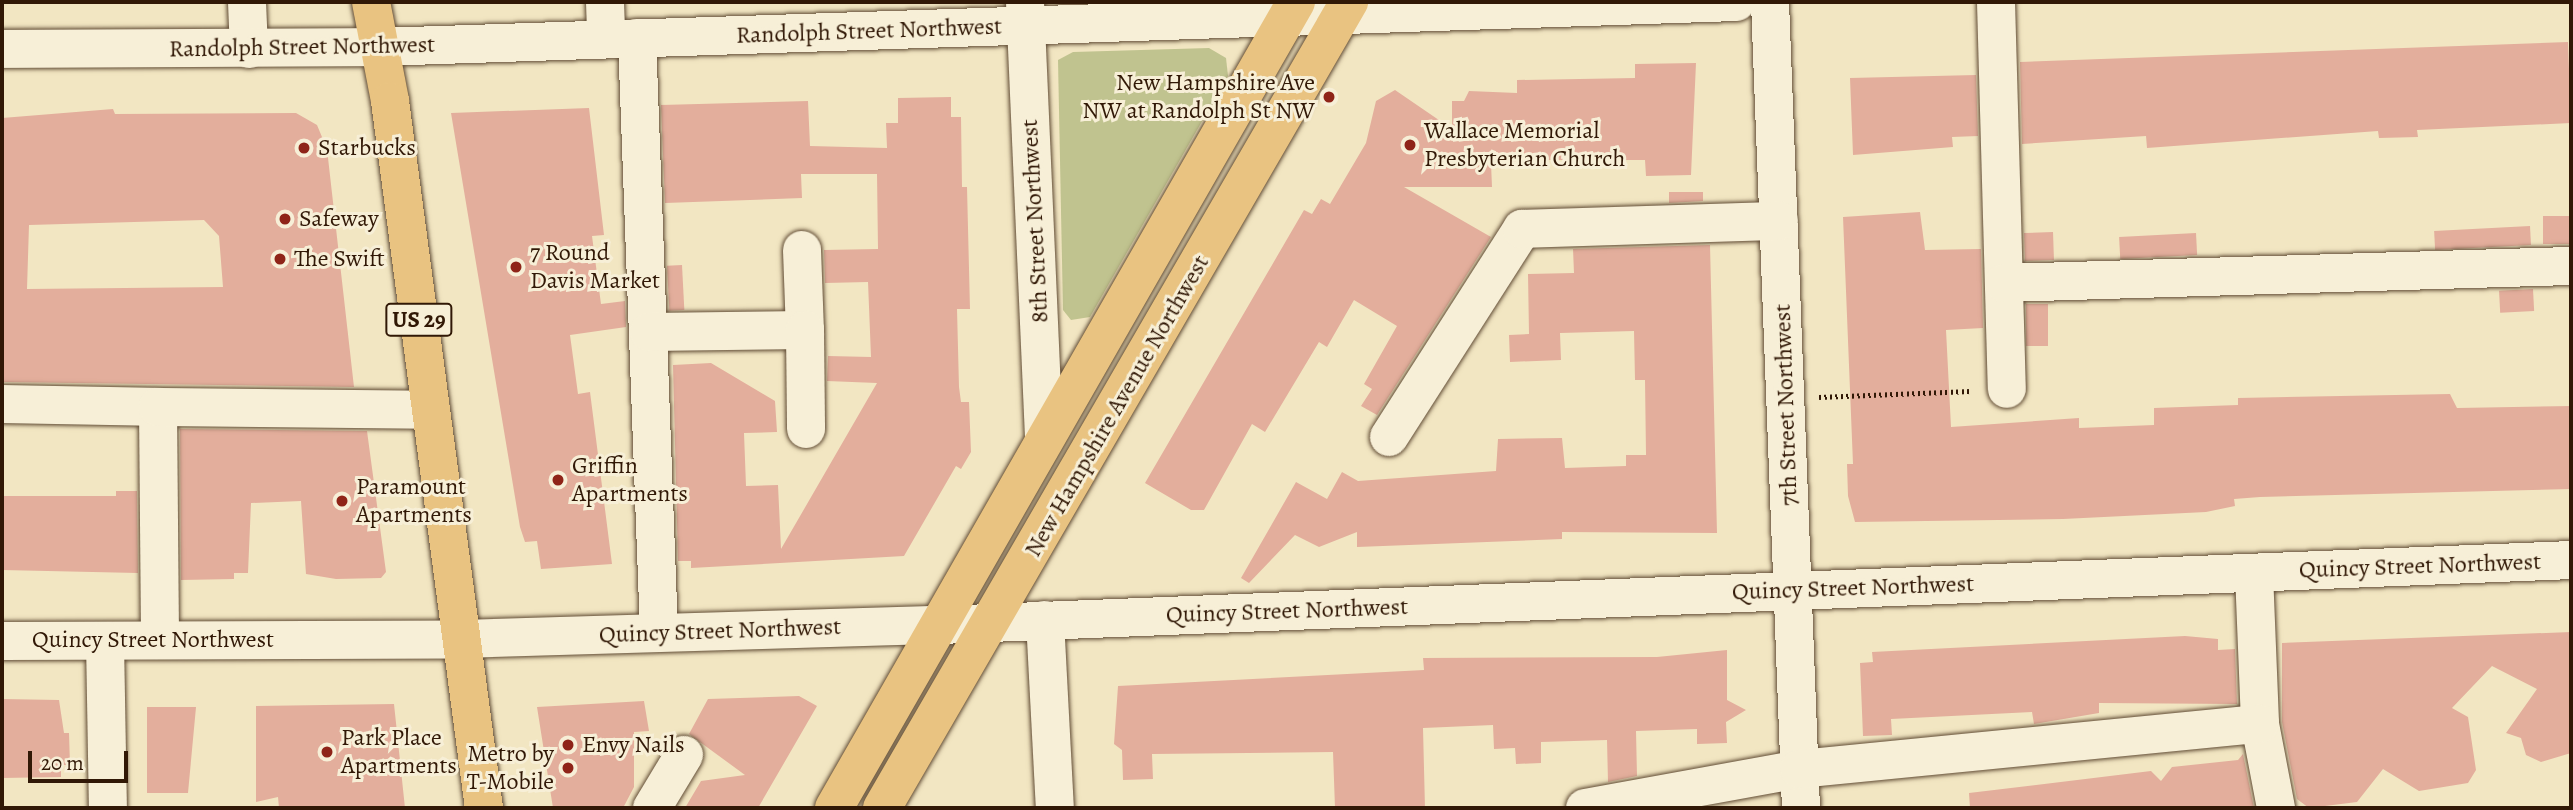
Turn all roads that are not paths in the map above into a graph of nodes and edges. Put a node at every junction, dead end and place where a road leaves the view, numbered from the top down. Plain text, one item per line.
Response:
1 (247, 2) edge
2 (371, 2) edge
3 (605, 2) edge
4 (1736, 2) edge
5 (1770, 2) edge
6 (1996, 2) edge
7 (1344, 10) edge
8 (1290, 11) edge
9 (1026, 14) edge
10 (622, 39) junction
11 (380, 47) junction
12 (2, 49) edge
13 (249, 49) junction
14 (1779, 221) junction
15 (802, 250) dead end
16 (2571, 266) edge
17 (2004, 283) junction
18 (805, 330) junction
19 (649, 332) junction
20 (2007, 389) road end
21 (2, 404) edge
22 (158, 407) junction
23 (431, 410) junction
24 (806, 429) dead end
25 (1389, 437) dead end
26 (1044, 440) junction
27 (2571, 560) edge
28 (2254, 573) junction
29 (1793, 590) junction
30 (1045, 620) junction
31 (993, 622) junction
32 (940, 625) junction
33 (659, 632) junction
34 (462, 639) junction
35 (160, 640) junction
36 (2, 641) edge
37 (105, 641) junction
38 (2260, 724) junction
39 (684, 755) dead end
40 (1799, 769) junction
41 (108, 808) edge
42 (484, 808) edge
43 (652, 808) edge
44 (834, 808) edge
45 (882, 808) edge
46 (1055, 808) edge
47 (1585, 808) edge
48 (1801, 808) edge
49 (2276, 808) edge

1 - 13 street
2 - 11 main road, US 29
3 - 10 street
4 - 7 street, Randolph Street Northwest
5 - 14 street, 7th Street Northwest
6 - 17 street
7 - 8 street, Randolph Street Northwest
7 - 31 main road, New Hampshire Avenue Northwest
8 - 9 street, Randolph Street Northwest
8 - 26 main road, New Hampshire Avenue Northwest
9 - 10 street, Randolph Street Northwest
9 - 26 street, 8th Street Northwest
10 - 11 street, Randolph Street Northwest
10 - 19 street
11 - 13 street, Randolph Street Northwest
11 - 23 main road, US 29
12 - 13 street, Randolph Street Northwest
14 - 25 street
14 - 29 street, 7th Street Northwest
15 - 18 street
16 - 17 street
17 - 20 street
18 - 19 street
18 - 24 street
19 - 33 street
21 - 22 street
22 - 23 street
22 - 35 street
23 - 34 main road, US 29
26 - 32 main road, New Hampshire Avenue Northwest
27 - 28 street, Quincy Street Northwest
28 - 29 street, Quincy Street Northwest
28 - 38 street
29 - 30 street, Quincy Street Northwest
29 - 40 street, 7th Street Northwest
30 - 31 street, Quincy Street Northwest
30 - 46 street
31 - 32 street, Quincy Street Northwest
31 - 45 main road, New Hampshire Avenue Northwest
32 - 33 street, Quincy Street Northwest
32 - 44 main road, New Hampshire Avenue Northwest
33 - 34 street, Quincy Street Northwest
34 - 35 street, Quincy Street Northwest
34 - 42 main road, US 29
35 - 37 street, Quincy Street Northwest
36 - 37 street, Quincy Street Northwest
37 - 41 street
38 - 40 street
38 - 49 street
39 - 43 street
40 - 47 street
40 - 48 street, 7th Street Northwest

